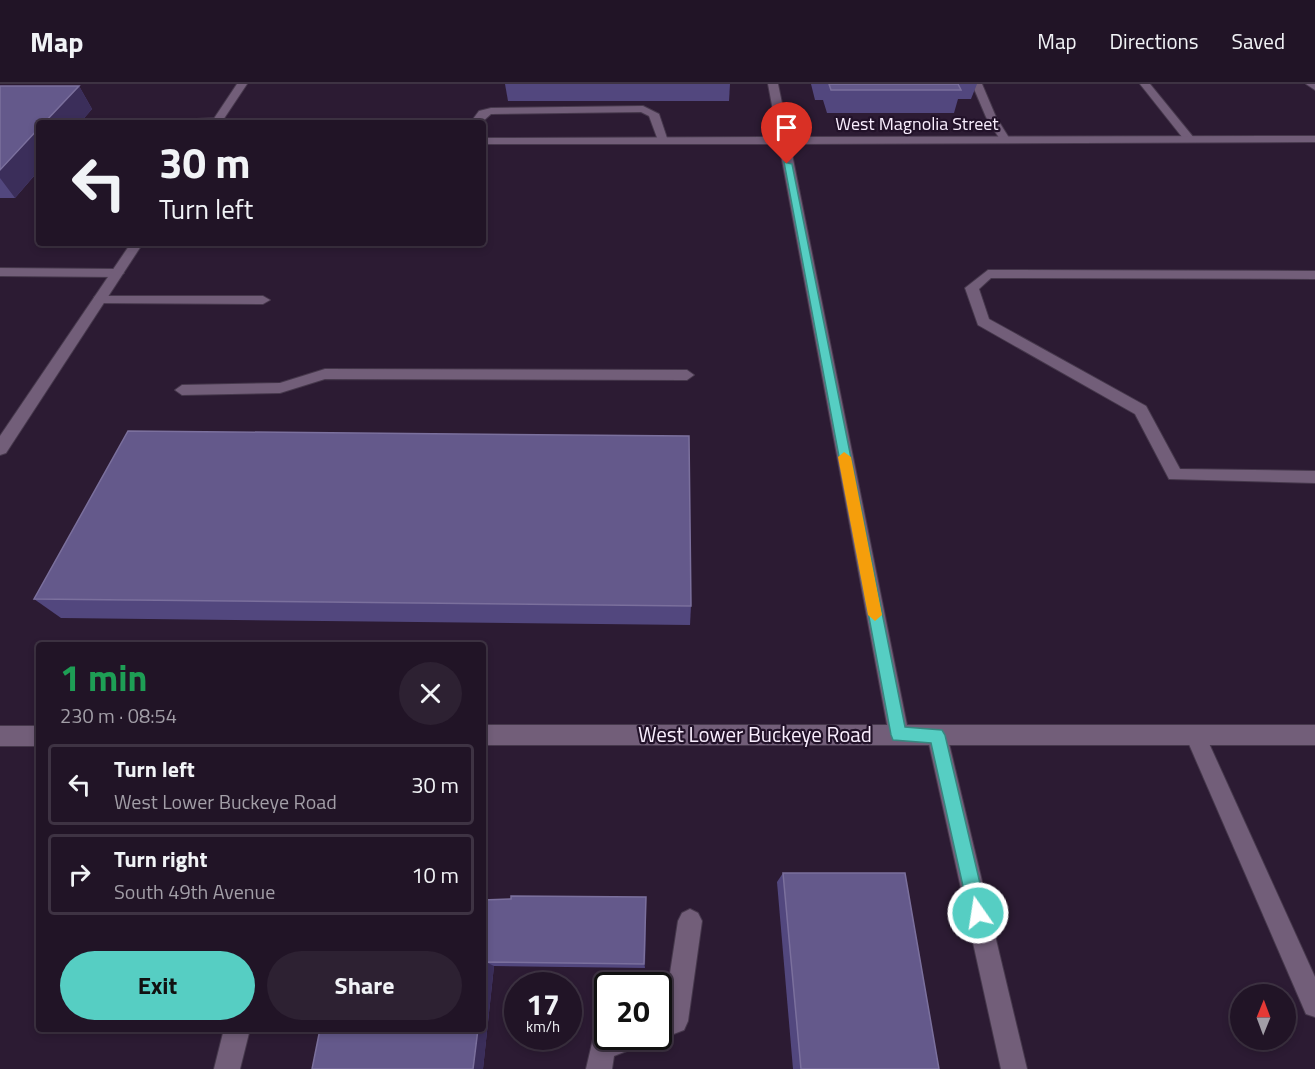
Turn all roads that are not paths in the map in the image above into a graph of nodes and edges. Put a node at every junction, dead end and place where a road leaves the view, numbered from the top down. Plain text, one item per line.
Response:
1 (242, 84) edge
2 (773, 84) edge
3 (977, 84) edge
4 (1145, 84) edge
5 (1311, 84) edge
6 (1315, 87) edge
7 (218, 120) edge
8 (477, 120) edge
9 (1315, 139) edge
10 (1191, 140) junction
11 (486, 141) edge
12 (663, 141) junction
13 (783, 141) junction
14 (1006, 141) junction
15 (135, 246) edge
16 (0, 272) edge
17 (117, 273) junction
18 (1315, 275) edge
19 (99, 300) junction
20 (263, 300) dead end
21 (687, 375) dead end
22 (182, 390) dead end
23 (0, 449) edge
24 (1315, 477) edge
25 (486, 735) edge
26 (899, 735) junction
27 (937, 735) junction
28 (1195, 735) junction
29 (1315, 735) edge
30 (0, 736) edge
31 (36, 736) edge
32 (690, 921) dead end
33 (1315, 1005) edge
34 (672, 1022) edge
35 (236, 1032) edge
36 (602, 1050) edge
37 (226, 1069) edge
38 (599, 1069) edge
39 (1014, 1069) edge

1 - 7 street
2 - 13 street
3 - 14 street
4 - 10 street
5 - 6 street
8 - 12 street
9 - 10 street, West Magnolia Street
10 - 14 street, West Magnolia Street
11 - 12 street, West Magnolia Street
12 - 13 street, West Magnolia Street
13 - 14 street, West Magnolia Street
13 - 26 street
15 - 17 street
16 - 17 street
17 - 19 street
18 - 24 street
19 - 20 street
19 - 23 street
21 - 22 street
25 - 26 street, West Lower Buckeye Road
26 - 27 street, West Lower Buckeye Road
27 - 28 street, West Lower Buckeye Road
27 - 39 street
28 - 29 street, West Lower Buckeye Road
28 - 33 street
30 - 31 street
32 - 34 street
35 - 37 street
36 - 38 street

